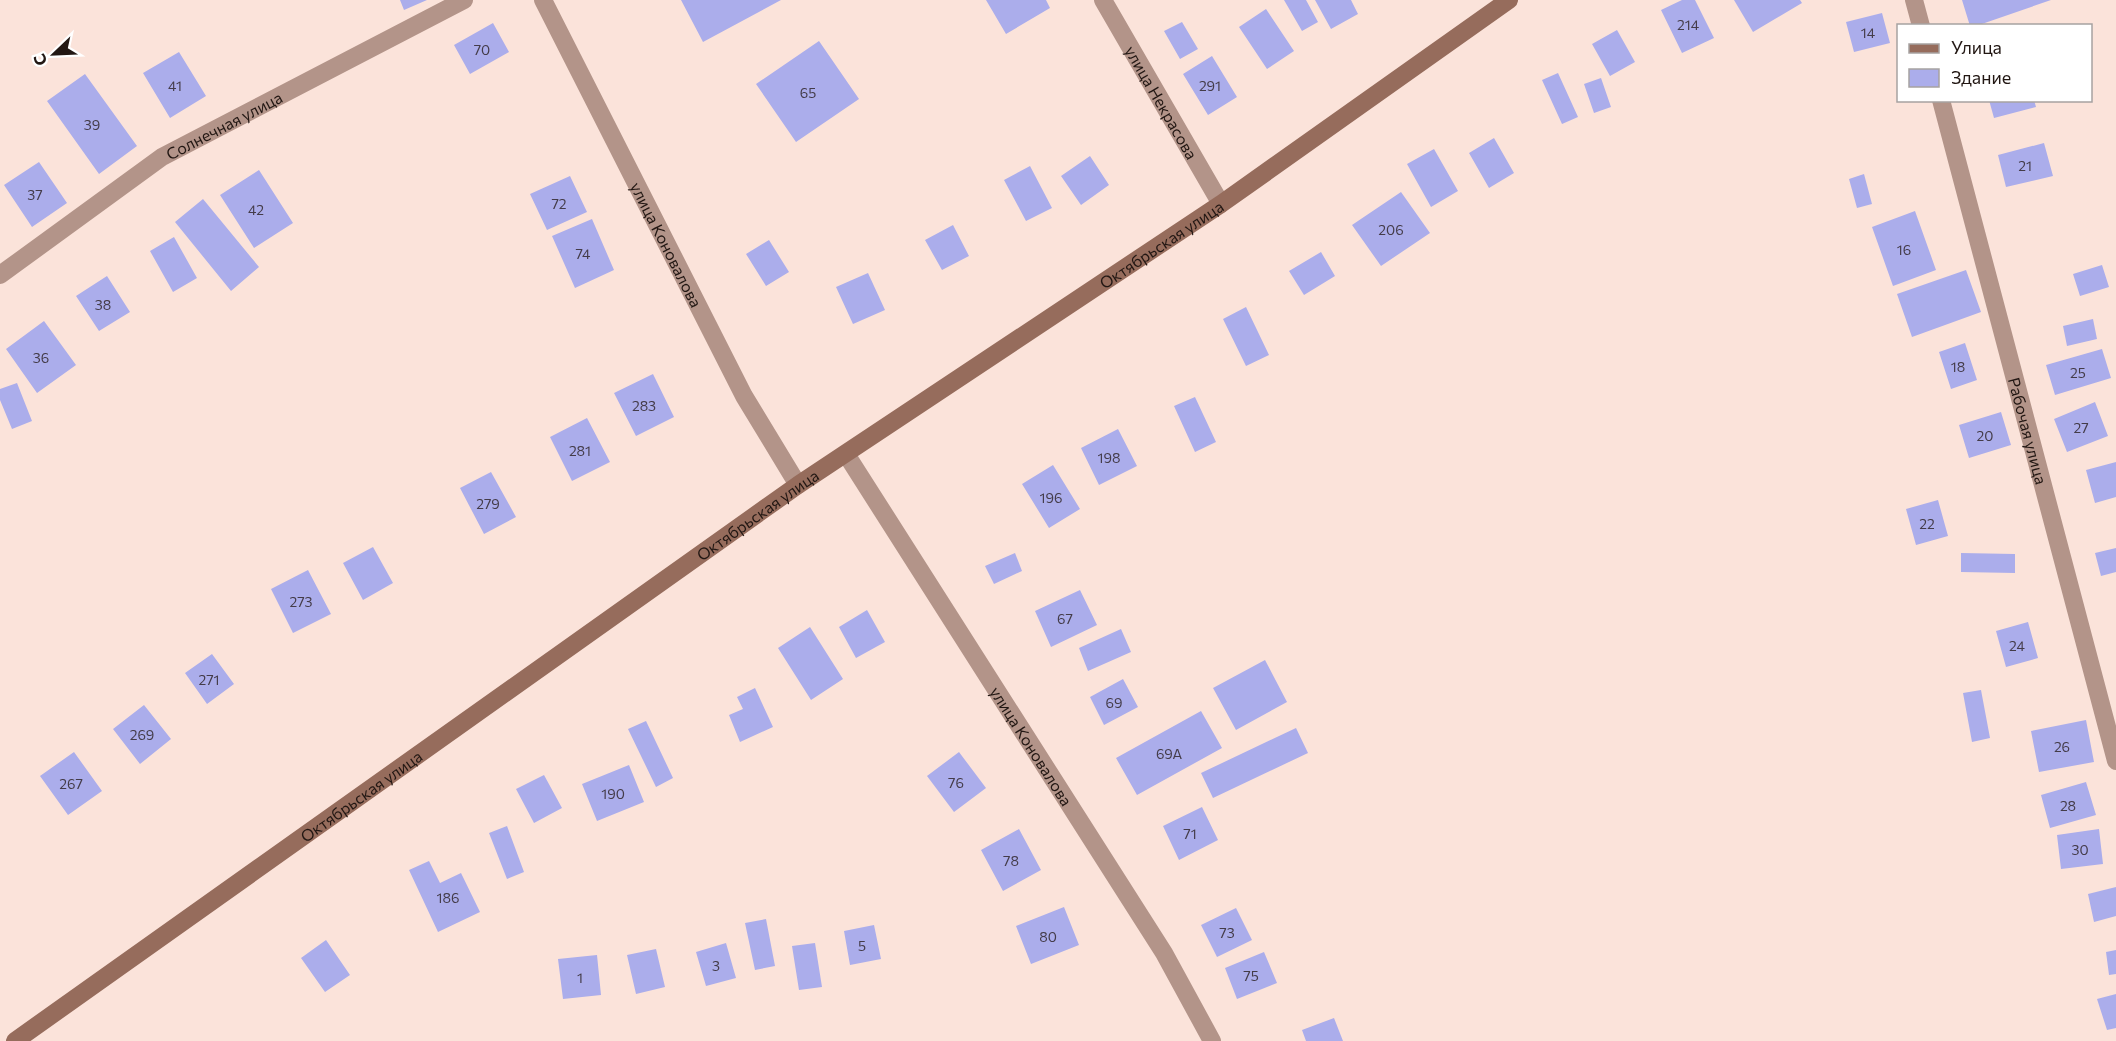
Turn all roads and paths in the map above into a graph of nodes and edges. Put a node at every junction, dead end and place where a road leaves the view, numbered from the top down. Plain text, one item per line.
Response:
1 (464, 0) edge
2 (543, 0) edge
3 (1103, 0) edge
4 (1509, 0) edge
5 (1914, 0) edge
6 (1920, 24) edge
7 (1942, 102) edge
8 (1221, 204) junction
9 (0, 275) edge
10 (846, 454) junction
11 (798, 485) junction
12 (2116, 762) edge
13 (15, 1041) edge
14 (1212, 1041) edge

1 - 9 street, Солнечная улица
2 - 11 street, улица Коновалова
3 - 8 street, улица Некрасова
4 - 8 street, Октябрьская улица
5 - 6 street
7 - 12 street, Рабочая улица
8 - 10 street, Октябрьская улица
10 - 11 street, Октябрьская улица
10 - 14 street, улица Коновалова
11 - 13 street, Октябрьская улица

